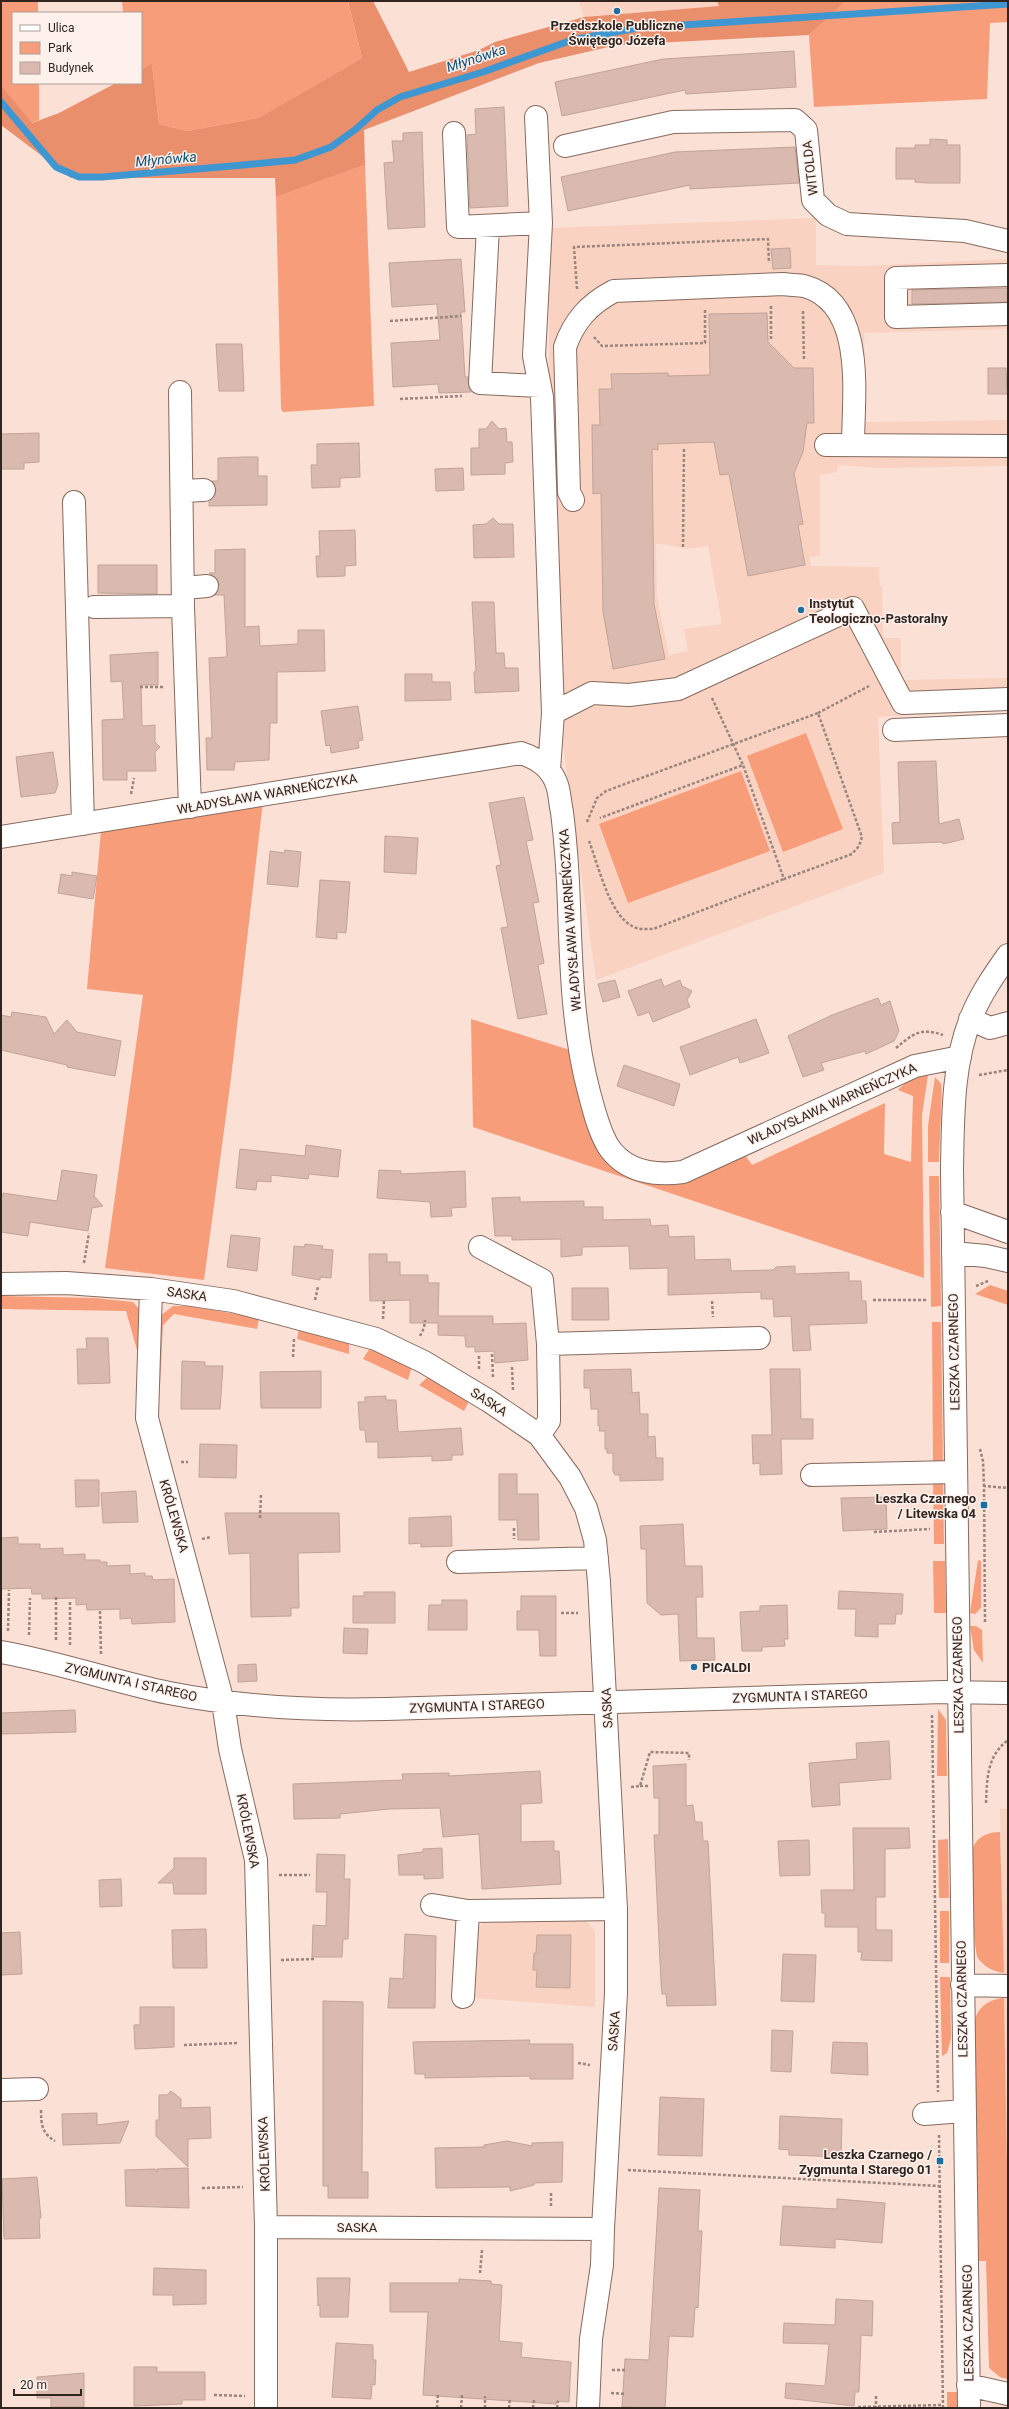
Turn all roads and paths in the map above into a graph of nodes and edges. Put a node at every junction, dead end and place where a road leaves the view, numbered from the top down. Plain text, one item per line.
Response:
1 (536, 117) dead end
2 (454, 133) dead end
3 (565, 146) dead end
4 (541, 223) junction
5 (488, 226) junction
6 (1008, 241) edge
7 (1008, 275) edge
8 (770, 284) junction
9 (705, 302) dead end
10 (484, 314) junction
11 (1008, 314) edge
12 (579, 318) junction
13 (390, 321) dead end
14 (771, 340) dead end
15 (480, 383) junction
16 (540, 386) junction
17 (180, 392) dead end
18 (400, 399) dead end
19 (826, 445) dead end
20 (853, 445) junction
21 (1008, 446) edge
22 (684, 449) dead end
23 (204, 490) dead end
24 (182, 491) junction
25 (573, 500) dead end
26 (74, 502) dead end
27 (683, 547) dead end
28 (206, 586) dead end
29 (183, 597) junction
30 (94, 607) dead end
31 (888, 674) junction
32 (704, 678) junction
33 (1008, 699) edge
34 (553, 713) junction
35 (818, 713) junction
36 (1008, 725) edge
37 (894, 730) dead end
38 (732, 745) junction
39 (743, 765) junction
40 (549, 770) junction
41 (190, 807) junction
42 (600, 818) dead end
43 (83, 824) junction
44 (586, 826) dead end
45 (1, 837) edge
46 (588, 838) dead end
47 (784, 879) junction
48 (1008, 955) edge
49 (970, 1019) junction
50 (1008, 1023) edge
51 (945, 1036) dead end
52 (890, 1052) dead end
53 (960, 1057) junction
54 (1008, 1070) edge
55 (975, 1075) dead end
56 (952, 1212) junction
57 (1008, 1232) edge
58 (89, 1233) dead end
59 (480, 1247) dead end
60 (953, 1253) junction
61 (1008, 1261) edge
62 (84, 1267) dead end
63 (994, 1282) dead end
64 (1, 1284) edge
65 (974, 1287) dead end
66 (151, 1289) junction
67 (873, 1300) dead end
68 (928, 1300) dead end
69 (384, 1301) dead end
70 (425, 1320) dead end
71 (383, 1324) dead end
72 (759, 1338) dead end
73 (418, 1340) dead end
74 (548, 1344) junction
75 (492, 1354) dead end
76 (512, 1367) dead end
77 (493, 1381) dead end
78 (513, 1394) dead end
79 (539, 1435) junction
80 (956, 1472) junction
81 (812, 1475) dead end
82 (1008, 1488) edge
83 (261, 1495) dead end
84 (260, 1518) dead end
85 (930, 1529) dead end
86 (874, 1532) dead end
87 (597, 1558) junction
88 (458, 1562) dead end
89 (9, 1590) dead end
90 (56, 1597) dead end
91 (30, 1598) dead end
92 (70, 1602) dead end
93 (100, 1611) dead end
94 (986, 1622) dead end
95 (3, 1652) edge
96 (27, 1657) junction
97 (63, 1665) junction
98 (99, 1675) junction
99 (958, 1692) junction
100 (1008, 1693) edge
101 (223, 1702) junction
102 (606, 1702) junction
103 (926, 1710) dead end
104 (1008, 1740) edge
105 (689, 1760) dead end
106 (640, 1786) junction
107 (649, 1786) dead end
108 (626, 1787) dead end
109 (986, 1803) dead end
110 (273, 1875) dead end
111 (310, 1875) dead end
112 (432, 1905) dead end
113 (616, 1909) junction
114 (468, 1911) junction
115 (314, 1959) dead end
116 (278, 1960) dead end
117 (962, 1985) junction
118 (1008, 1986) edge
119 (464, 1997) dead end
120 (261, 2042) junction
121 (184, 2045) dead end
122 (1, 2090) edge
123 (39, 2097) joint
124 (964, 2111) junction
125 (931, 2113) junction
126 (55, 2141) dead end
127 (625, 2170) dead end
128 (265, 2186) junction
129 (939, 2186) junction
130 (202, 2188) dead end
131 (266, 2227) junction
132 (603, 2229) junction
133 (610, 2370) dead end
134 (627, 2370) dead end
135 (968, 2385) junction
136 (438, 2393) dead end
137 (609, 2393) dead end
138 (626, 2394) dead end
139 (1008, 2394) edge
140 (214, 2395) dead end
141 (462, 2395) dead end
142 (486, 2396) dead end
143 (876, 2396) dead end
144 (510, 2398) dead end
145 (534, 2400) dead end
146 (558, 2401) dead end
147 (266, 2402) edge
148 (858, 2407) dead end
149 (943, 2407) edge
150 (437, 2408) edge
151 (461, 2408) edge
152 (485, 2408) edge
153 (509, 2408) edge
154 (533, 2408) edge
155 (557, 2408) edge
156 (588, 2408) edge
157 (876, 2408) edge
158 (969, 2408) edge

1 - 4 street
2 - 5 street
3 - 6 street, WITOLDA
4 - 5 street
4 - 16 street
5 - 10 street
7 - 11 street
8 - 12 street
8 - 12 path
8 - 14 path
8 - 20 street
9 - 12 path
10 - 13 path
10 - 15 street
12 - 25 street
15 - 16 street
15 - 18 path
16 - 34 street
17 - 24 street
19 - 20 street
20 - 21 street
22 - 27 path
23 - 24 street
24 - 29 street
26 - 43 street
28 - 29 street
29 - 30 street
29 - 41 street
31 - 32 street
31 - 33 street
31 - 35 path
32 - 34 street
32 - 38 path
34 - 40 street
35 - 38 path
35 - 47 path
36 - 37 street
38 - 39 path
38 - 44 path
39 - 42 path
39 - 47 path
40 - 41 street, WŁADYSŁAWA WARNEŃCZYKA
40 - 53 street, WŁADYSŁAWA WARNEŃCZYKA
41 - 43 street, WŁADYSŁAWA WARNEŃCZYKA
43 - 45 street, WŁADYSŁAWA WARNEŃCZYKA
46 - 47 path
48 - 49 street, LESZKA CZARNEGO
49 - 50 street
49 - 53 street, LESZKA CZARNEGO
51 - 52 path
53 - 56 street, LESZKA CZARNEGO
54 - 55 path
56 - 57 street
56 - 60 street, LESZKA CZARNEGO
58 - 62 path
59 - 74 street
60 - 61 street
60 - 80 street, LESZKA CZARNEGO
63 - 65 path
64 - 66 street, SASKA
66 - 79 street, SASKA
66 - 101 street, KRÓLEWSKA
67 - 68 path
69 - 71 path
70 - 73 path
72 - 74 street
74 - 79 street
75 - 77 path
76 - 78 path
79 - 87 street, SASKA
80 - 81 street
80 - 99 street, LESZKA CZARNEGO
82 - 94 path
83 - 84 path
85 - 86 path
87 - 88 street
87 - 102 street, SASKA
89 - 95 path
90 - 97 path
91 - 96 path
92 - 97 path
93 - 98 path
95 - 96 street, ZYGMUNTA I STAREGO
96 - 97 street, ZYGMUNTA I STAREGO
97 - 98 street, ZYGMUNTA I STAREGO
98 - 101 street, ZYGMUNTA I STAREGO
99 - 100 street, ZYGMUNTA I STAREGO
99 - 102 street, ZYGMUNTA I STAREGO
99 - 117 street, LESZKA CZARNEGO
101 - 102 street, ZYGMUNTA I STAREGO
101 - 120 street, KRÓLEWSKA
102 - 113 street, SASKA
103 - 125 path
104 - 109 path
105 - 106 path
106 - 107 path
106 - 108 path
110 - 111 path
112 - 114 street
113 - 114 street
113 - 132 street, SASKA
114 - 119 street
115 - 116 path
117 - 118 street
117 - 124 street, LESZKA CZARNEGO
120 - 121 path
120 - 128 street, KRÓLEWSKA
122 - 123 street
123 - 126 path
124 - 125 street
124 - 135 street, LESZKA CZARNEGO
125 - 129 path
127 - 129 path
128 - 130 path
128 - 131 street, KRÓLEWSKA
129 - 149 path
131 - 132 street, SASKA
131 - 147 street, KRÓLEWSKA
132 - 156 street
133 - 134 path
135 - 139 street
135 - 158 street, LESZKA CZARNEGO
136 - 150 path
137 - 138 path
140 - 147 path
141 - 151 path
142 - 152 path
143 - 157 path
144 - 153 path
145 - 154 path
146 - 155 path
148 - 157 path
149 - 157 path

